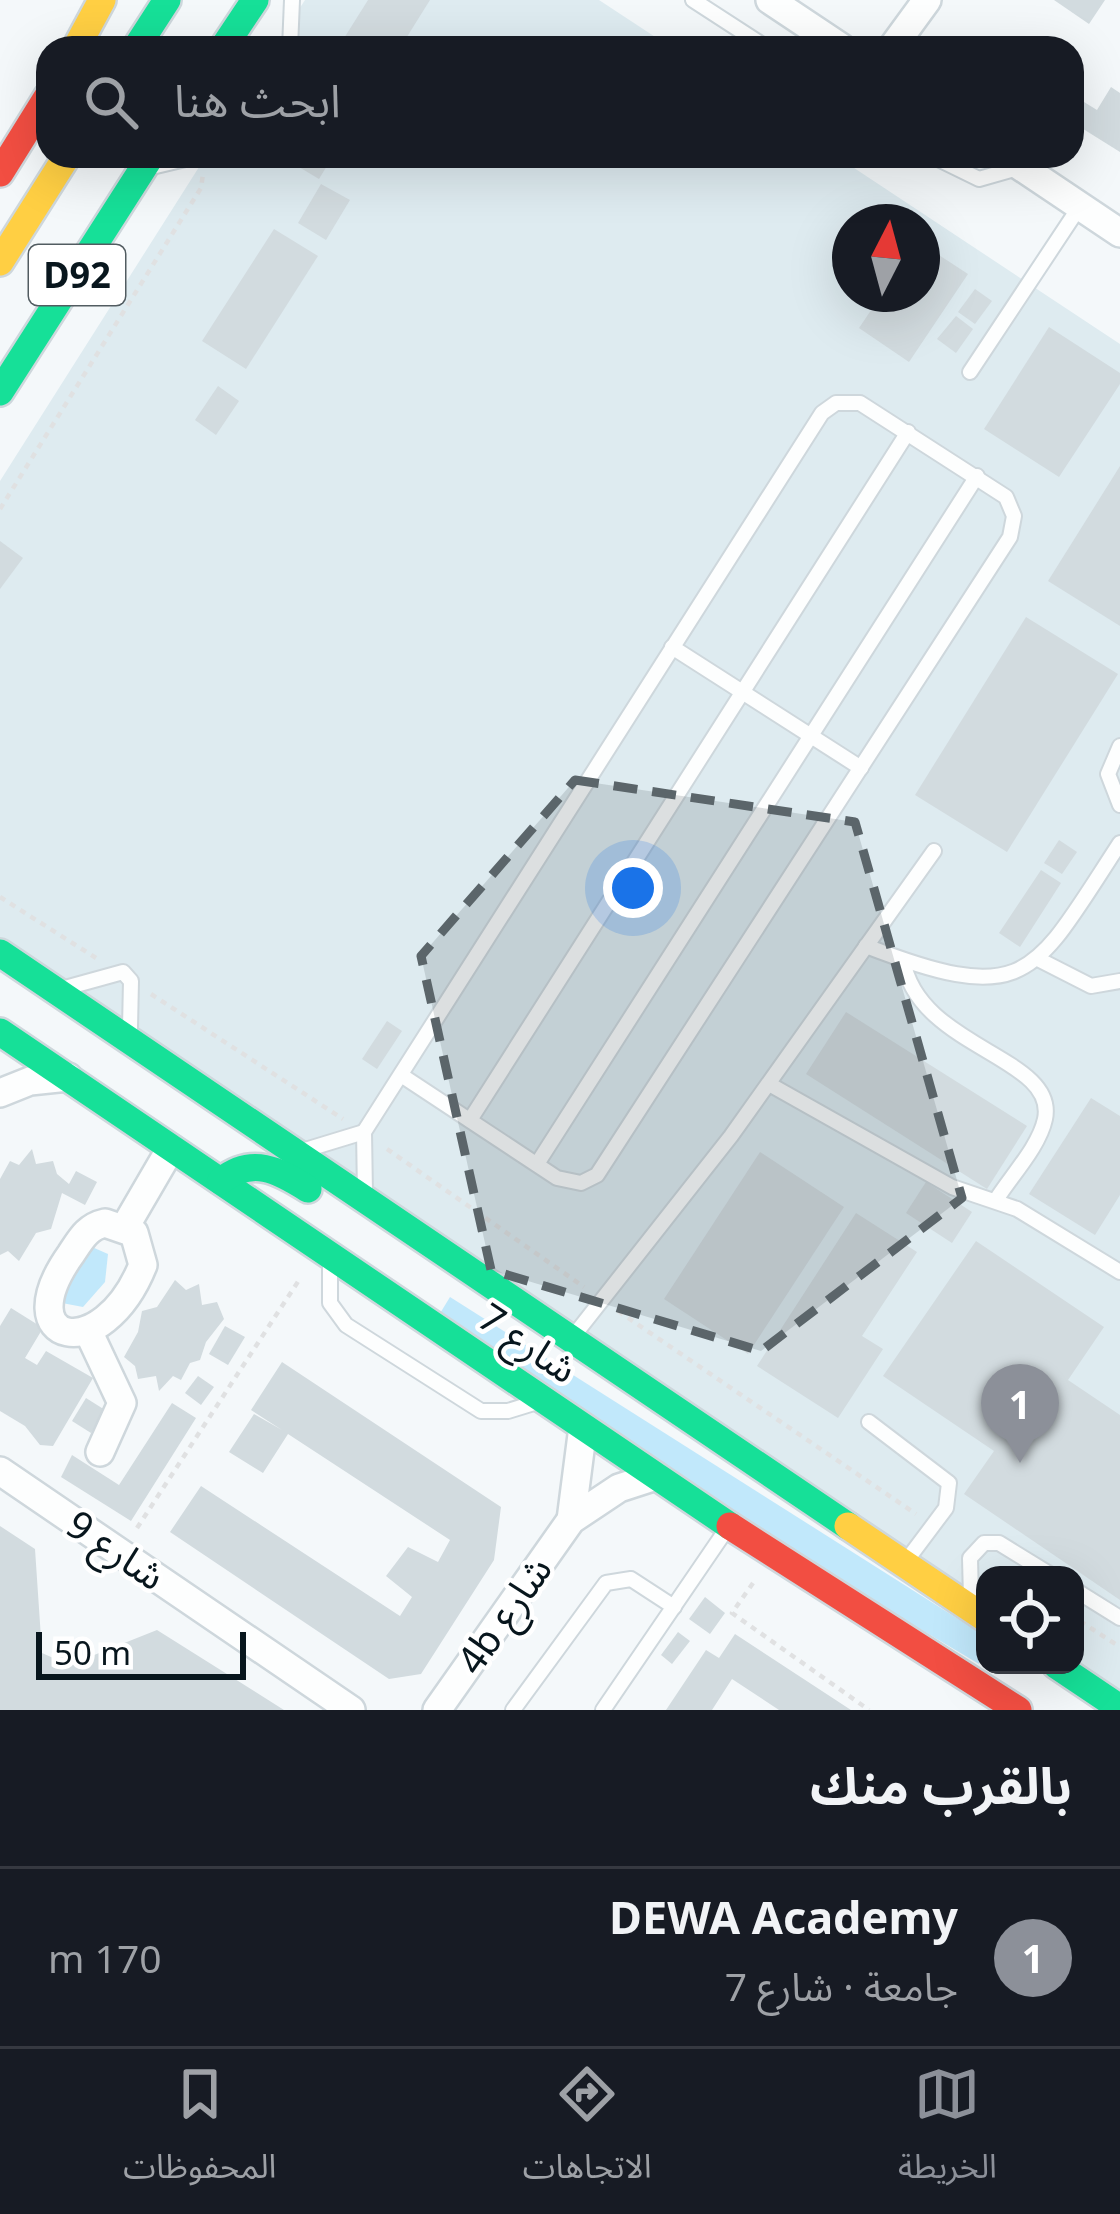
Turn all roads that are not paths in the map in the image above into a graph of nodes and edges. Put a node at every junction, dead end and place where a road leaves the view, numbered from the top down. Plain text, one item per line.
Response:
1 (102, 0) edge
2 (120, 0) edge
3 (167, 0) edge
4 (255, 0) edge
5 (292, 0) edge
6 (693, 0) edge
7 (770, 0) edge
8 (927, 0) edge
9 (945, 0) edge
10 (82, 36) edge
11 (102, 36) edge
12 (144, 36) edge
13 (231, 36) edge
14 (290, 36) edge
15 (748, 36) edge
16 (824, 36) edge
17 (901, 36) edge
18 (922, 36) edge
19 (36, 115) edge
20 (36, 154) edge
21 (59, 168) edge
22 (144, 168) edge
23 (958, 168) edge
24 (999, 168) edge
25 (1023, 168) edge
26 (0, 173) edge
27 (1080, 206) junction
28 (0, 225) edge
29 (1120, 232) edge
30 (0, 262) edge
31 (970, 372) dead end
32 (0, 392) edge
33 (908, 432) junction
34 (977, 476) junction
35 (672, 647) junction
36 (742, 692) junction
37 (811, 736) junction
38 (1120, 746) edge
39 (861, 768) junction
40 (1120, 805) edge
41 (1120, 843) edge
42 (934, 851) dead end
43 (866, 946) junction
44 (0, 953) edge
45 (1038, 959) junction
46 (903, 960) junction
47 (1120, 981) edge
48 (52, 988) junction
49 (0, 1031) edge
50 (137, 1044) junction
51 (401, 1075) junction
52 (68, 1077) junction
53 (769, 1084) junction
54 (0, 1094) edge
55 (470, 1120) junction
56 (364, 1132) junction
57 (171, 1148) junction
58 (293, 1152) junction
59 (536, 1164) junction
60 (220, 1181) junction
61 (995, 1200) junction
62 (375, 1210) junction
63 (125, 1227) junction
64 (325, 1252) junction
65 (1120, 1272) edge
66 (89, 1333) junction
67 (570, 1341) junction
68 (543, 1400) junction
69 (869, 1422) dead end
70 (583, 1427) junction
71 (100, 1452) dead end
72 (0, 1472) edge
73 (656, 1476) junction
74 (571, 1520) junction
75 (729, 1526) junction
76 (904, 1564) junction
77 (1037, 1566) edge
78 (1084, 1596) edge
79 (976, 1599) edge
80 (674, 1607) junction
81 (976, 1612) edge
82 (1120, 1618) edge
83 (1069, 1674) edge
84 (987, 1697) edge
85 (1120, 1708) edge
86 (351, 1710) edge
87 (437, 1710) edge
88 (513, 1710) edge
89 (603, 1710) edge
90 (1018, 1710) edge

1 - 10 main road
2 - 11 main road
3 - 12 main road
4 - 13 main road
5 - 14 lane
6 - 15 lane
7 - 16 street
8 - 17 street
9 - 18 street
19 - 26 main road
20 - 28 main road
21 - 30 main road
22 - 32 main road, D92
23 - 24 lane
25 - 27 street
27 - 29 street
27 - 31 lane
33 - 34 lane
33 - 35 lane
33 - 36 lane
34 - 37 lane
34 - 39 lane
35 - 36 lane
35 - 51 lane
36 - 37 lane
36 - 55 lane
37 - 39 lane
37 - 59 lane
38 - 40 lane
39 - 59 lane
41 - 45 lane
42 - 43 lane
43 - 46 lane
43 - 53 lane
44 - 48 main road, شارع 7
45 - 46 lane
45 - 47 lane
46 - 61 lane
48 - 50 main road, شارع 7
48 - 50 lane
49 - 52 main road, شارع 7
50 - 58 main road, شارع 7
51 - 55 lane
51 - 56 lane
52 - 54 street
52 - 57 main road, شارع 7
53 - 61 lane
53 - 67 lane
55 - 59 lane
56 - 58 lane
56 - 62 lane
57 - 60 main road, شارع 7
57 - 63 street
58 - 62 main road, شارع 7
60 - 62 main road
60 - 64 main road, شارع 7
61 - 65 lane
62 - 67 main road, شارع 7
63 - 66 street
63 - 66 street
64 - 68 main road, شارع 7
64 - 68 lane
66 - 71 street
67 - 76 main road, شارع 7
68 - 70 main road, شارع 7
69 - 76 lane
70 - 73 main road, شارع 7
70 - 74 street, 4b شارع
72 - 86 street, شارع 9
73 - 74 street, 4b شارع
73 - 75 main road, شارع 7
74 - 87 street, 4b شارع
75 - 80 lane
75 - 84 main road, شارع 7
76 - 81 main road, شارع 7
77 - 79 lane
78 - 82 lane
80 - 88 lane
80 - 89 lane
83 - 85 main road
84 - 90 main road, شارع 7

